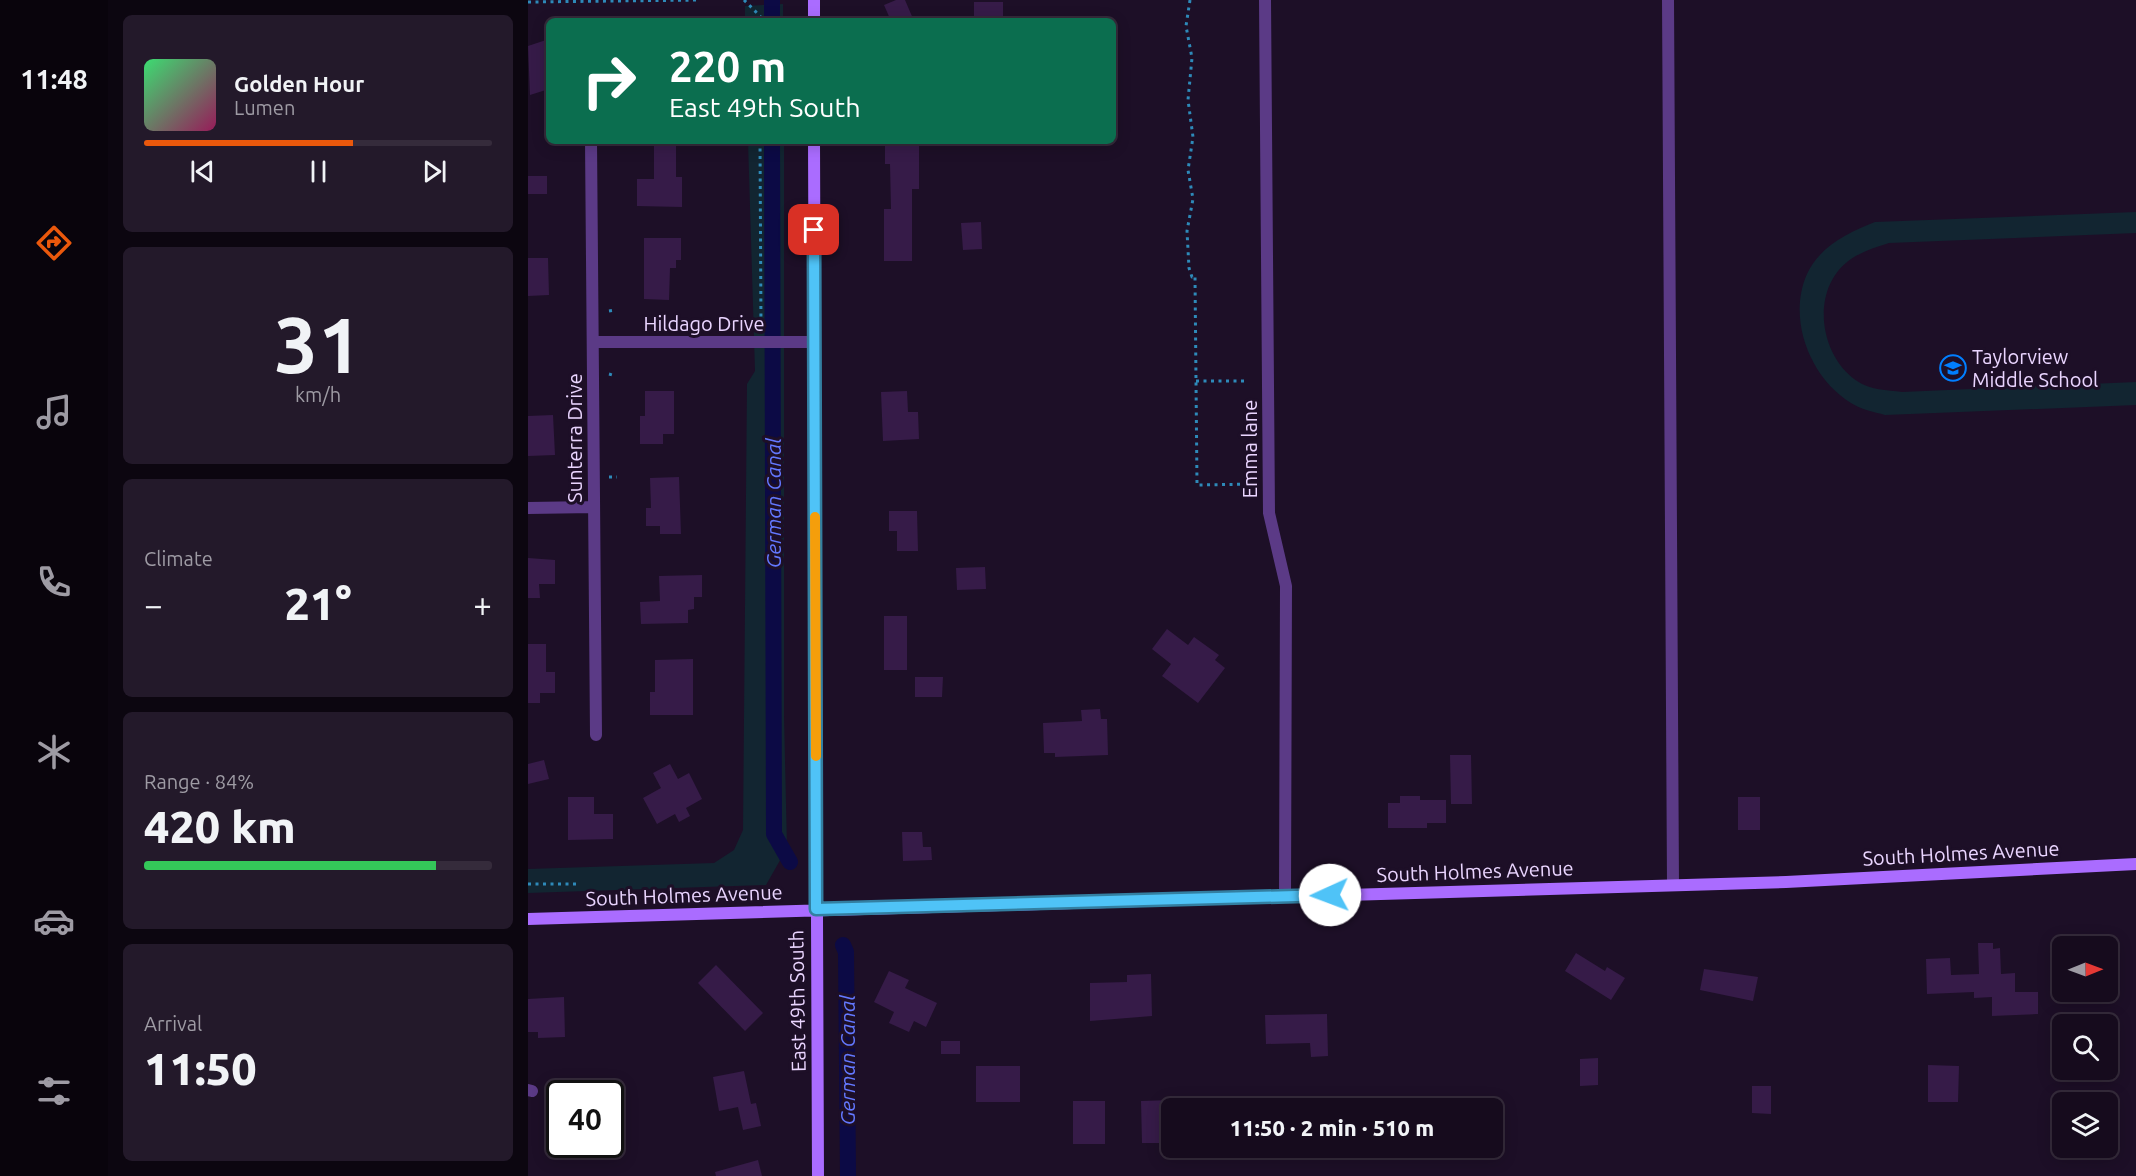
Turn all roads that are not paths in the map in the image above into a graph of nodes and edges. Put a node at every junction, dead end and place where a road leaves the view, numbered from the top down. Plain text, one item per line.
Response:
1 (814, 0) edge
2 (1265, 0) edge
3 (1668, 0) edge
4 (814, 18) edge
5 (591, 144) edge
6 (814, 144) edge
7 (593, 342) junction
8 (815, 342) junction
9 (594, 507) junction
10 (528, 508) edge
11 (596, 735) dead end
12 (2136, 864) edge
13 (1673, 885) junction
14 (1285, 896) junction
15 (816, 909) junction
16 (528, 919) edge
17 (818, 1176) edge

1 - 4 street
2 - 14 street, Emma lane
3 - 13 street
5 - 7 street, Sunterra Drive
6 - 8 street, East 49th South
7 - 8 street, Hildago Drive
7 - 9 street, Sunterra Drive
8 - 15 street, East 49th South
9 - 10 street
9 - 11 street, Sunterra Drive
12 - 13 street, South Holmes Avenue
13 - 14 street, South Holmes Avenue
14 - 15 street, South Holmes Avenue
15 - 16 street, South Holmes Avenue
15 - 17 street, East 49th South

